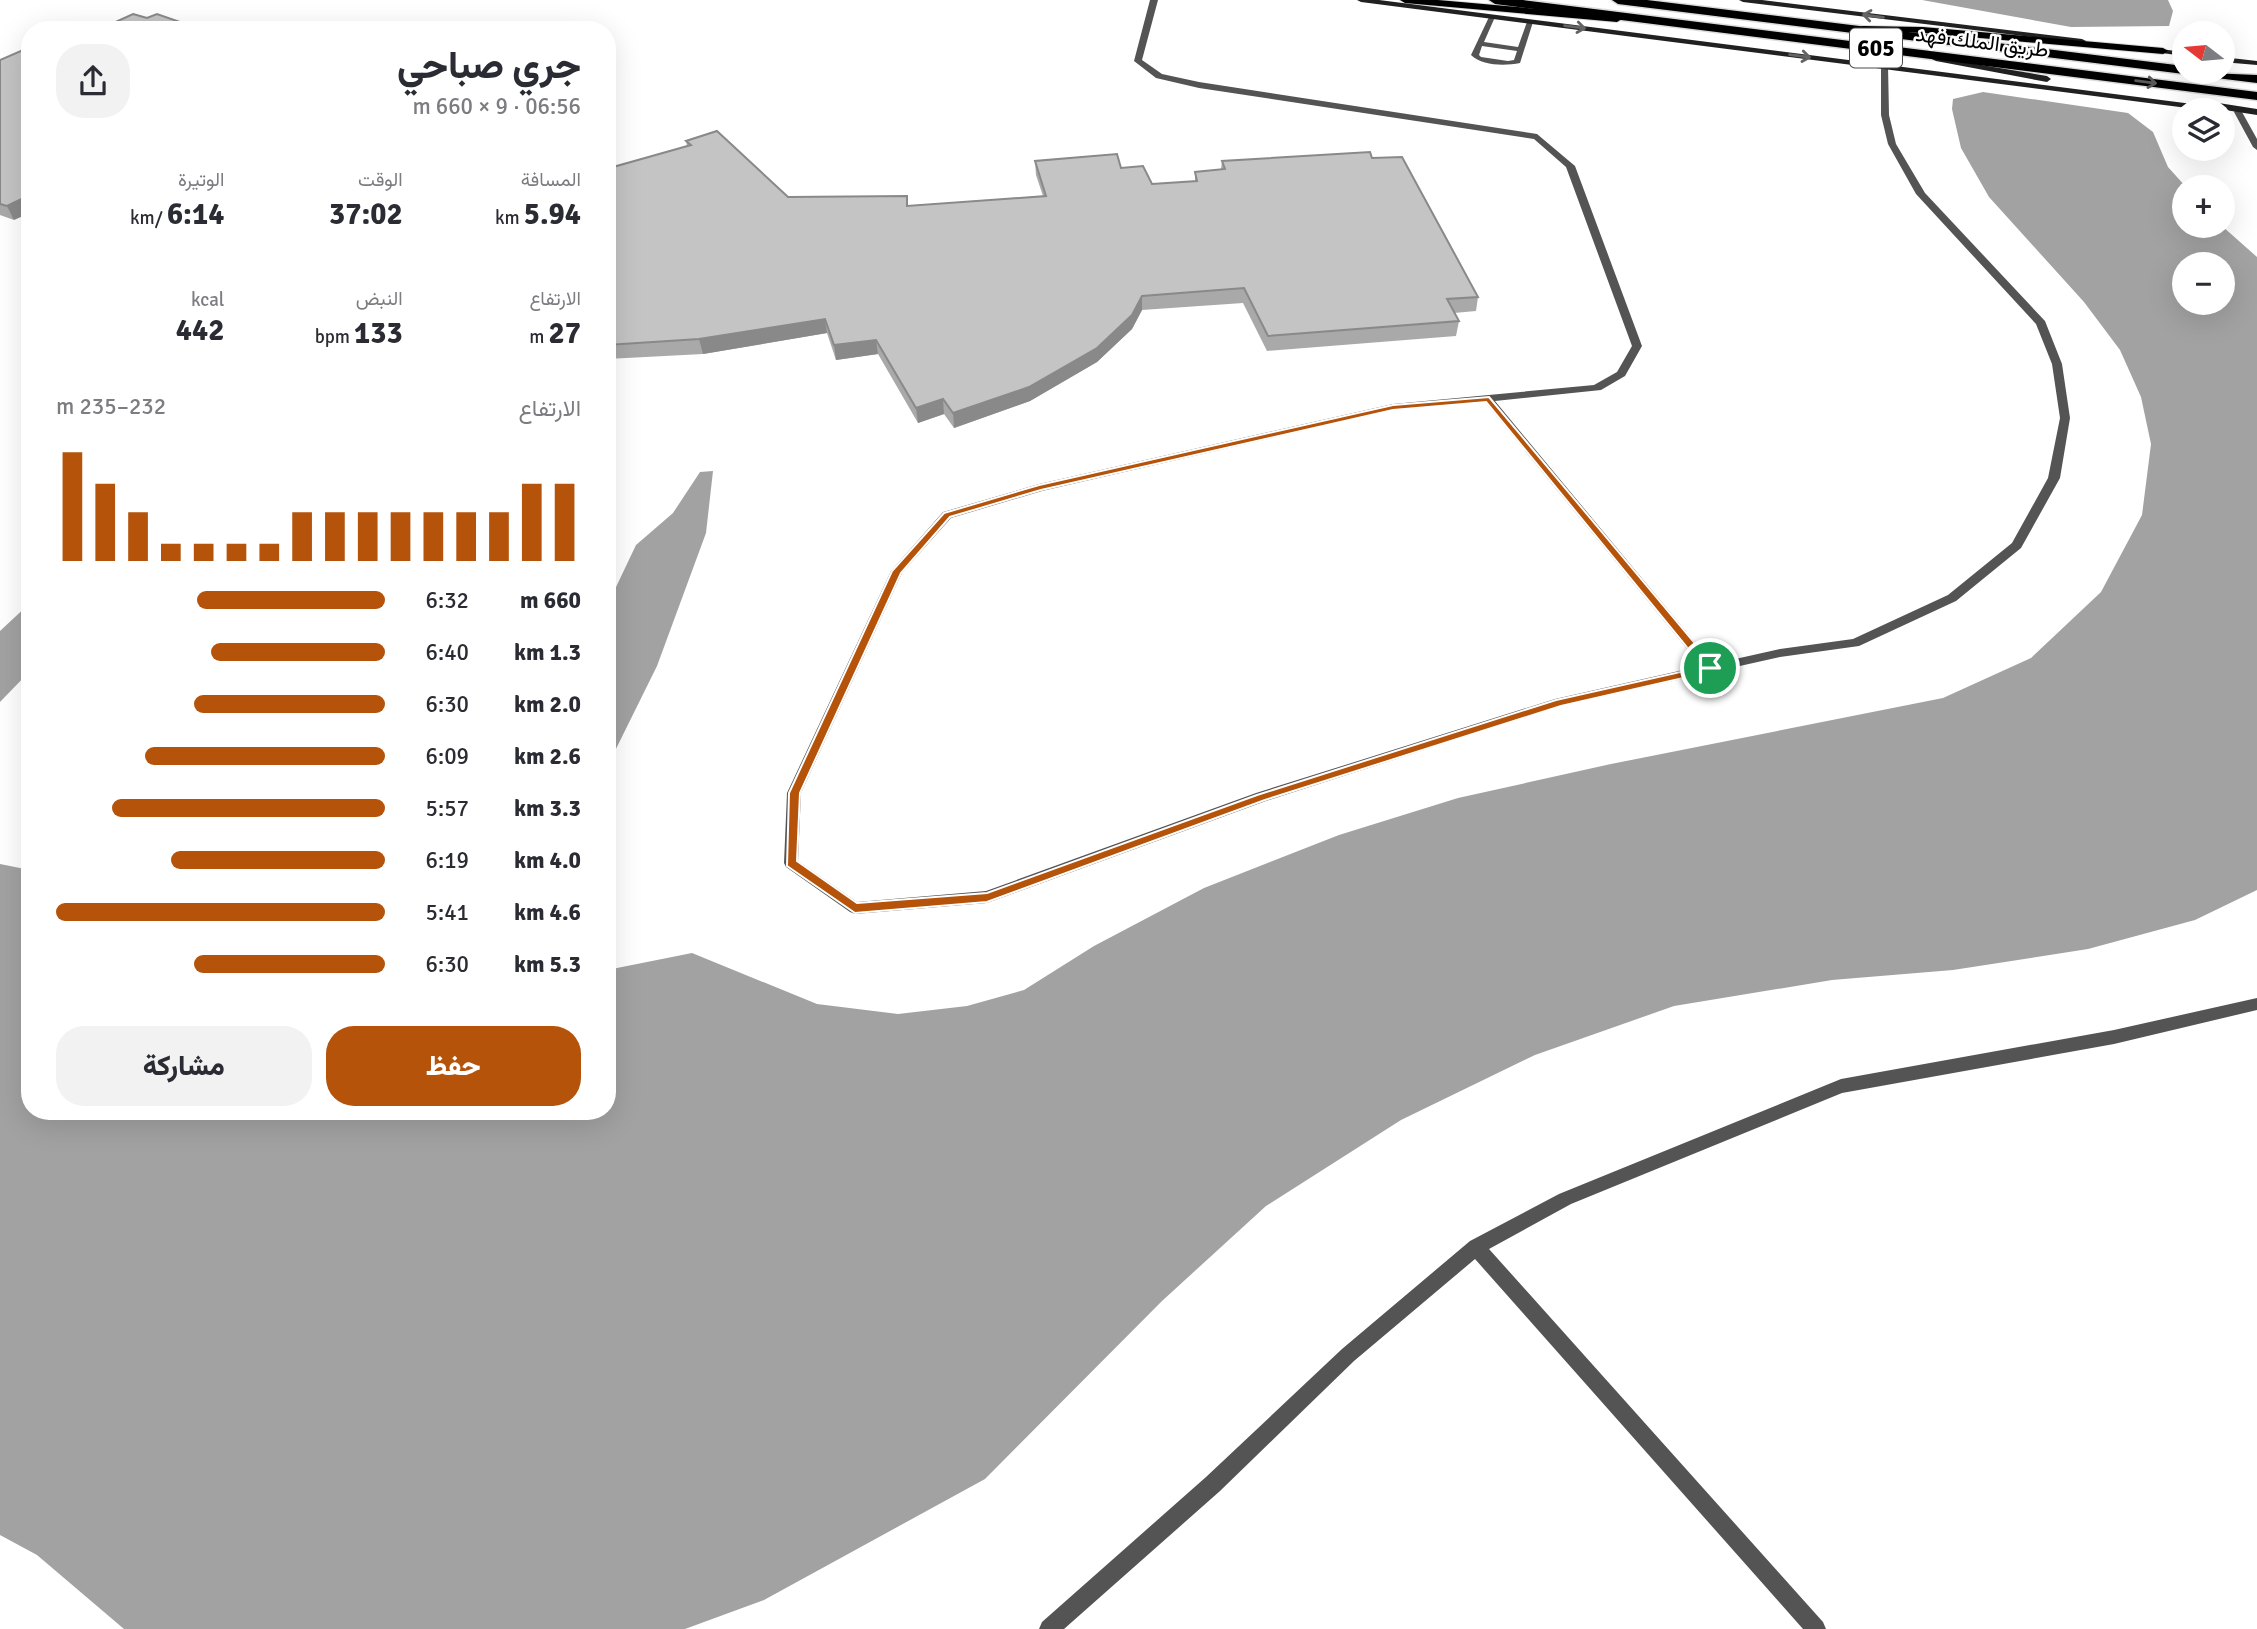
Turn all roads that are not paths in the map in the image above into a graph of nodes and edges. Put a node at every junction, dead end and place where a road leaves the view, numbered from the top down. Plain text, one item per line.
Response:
1 (1154, 0) edge
2 (1361, 0) edge
3 (1405, 0) edge
4 (1495, 0) edge
5 (1618, 0) edge
6 (1743, 0) edge
7 (1492, 17) junction
8 (1530, 22) junction
9 (1692, 25) junction
10 (1848, 29) junction
11 (1480, 44) junction
12 (1521, 50) junction
13 (1890, 50) junction
14 (2163, 51) junction
15 (2172, 52) edge
16 (2235, 60) edge
17 (2257, 63) edge
18 (1885, 67) junction
19 (2172, 69) edge
20 (2235, 77) edge
21 (2257, 79) edge
22 (2257, 96) edge
23 (2172, 104) edge
24 (2235, 112) edge
25 (2238, 112) junction
26 (2257, 113) edge
27 (2257, 147) edge
28 (1489, 399) junction
29 (1710, 668) junction
30 (2257, 1004) edge
31 (1476, 1247) junction
32 (1049, 1629) edge
33 (1816, 1629) edge

1 - 28 street
2 - 7 main road
3 - 9 main road
4 - 9 highway, طريق الملك فهد / 605
5 - 10 highway, طريق الملك فهد / 605
14 -> 6 main road
7 - 8 main road
7 - 11 lane
8 - 12 lane
8 -> 18 main road
9 - 13 highway, طريق الملك فهد / 605
10 - 14 main road
10 - 19 highway, طريق الملك فهد / 605
11 - 12 lane
11 - 12 lane
13 -> 22 highway, طريق الملك فهد / 605
13 - 26 main road
14 - 15 main road
16 - 17 main road
18 - 23 main road
18 - 29 street
20 - 21 highway
24 - 25 main road
25 - 26 main road
25 - 27 street
28 - 29 street
28 - 29 street
30 - 31 street
31 - 32 street
31 - 33 street

